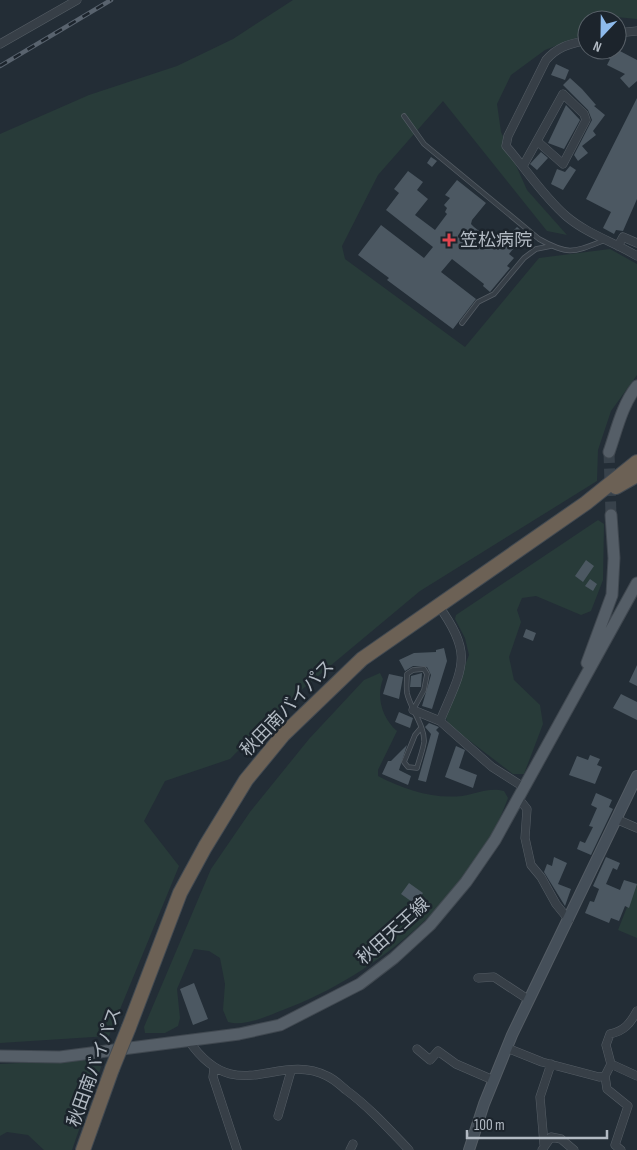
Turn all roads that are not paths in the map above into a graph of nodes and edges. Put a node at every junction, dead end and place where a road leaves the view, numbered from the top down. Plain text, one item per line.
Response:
1 (77, 0) edge
2 (577, 42) edge
3 (0, 44) edge
4 (404, 116) dead end
5 (537, 141) junction
6 (523, 166) junction
7 (605, 240) junction
8 (637, 243) edge
9 (551, 246) junction
10 (618, 246) junction
11 (637, 256) edge
12 (462, 323) dead end
13 (637, 386) edge
14 (609, 452) tunnel mouth
15 (637, 462) edge
16 (637, 475) edge
17 (586, 503) junction
18 (612, 515) tunnel mouth
19 (637, 584) edge
20 (438, 605) junction
21 (573, 700) junction
22 (413, 710) junction
23 (440, 721) junction
24 (420, 729) junction
25 (637, 776) edge
26 (525, 788) junction
27 (519, 798) junction
28 (616, 819) junction
29 (637, 828) edge
30 (569, 920) junction
31 (478, 978) dead end
32 (529, 1000) junction
33 (637, 1011) edge
34 (189, 1041) junction
35 (507, 1048) junction
36 (417, 1049) dead end
37 (0, 1056) edge
38 (551, 1064) junction
39 (611, 1064) junction
40 (214, 1068) junction
41 (292, 1071) junction
42 (604, 1076) junction
43 (637, 1076) edge
44 (493, 1080) junction
45 (278, 1116) dead end
46 (543, 1147) edge
47 (83, 1150) edge
48 (237, 1150) edge
49 (409, 1150) edge
50 (468, 1150) edge
51 (574, 1150) edge
52 (621, 1150) edge

1 - 3 street
2 - 6 street
4 - 9 lane
5 - 5 street
5 - 6 street
6 - 7 street
7 - 9 lane
7 - 10 street
8 - 10 street
9 - 12 lane
10 - 11 street
13 - 14 main road
15 - 17 highway, 秋田南バイパス
16 - 17 highway
17 - 20 highway, 秋田南バイパス
18 - 21 main road
19 - 21 main road, 秋田天王線
20 - 23 street
20 - 47 highway, 秋田南バイパス, bridge
21 - 26 main road, 秋田天王線
22 - 22 lane
22 - 23 street
22 - 24 lane
23 - 26 street
24 - 24 lane
25 - 28 street
26 - 27 main road, 秋田天王線
27 - 30 street
27 - 34 main road, 秋田天王線
28 - 29 street
28 - 30 street
30 - 32 street
31 - 32 street
32 - 35 street
33 - 39 street
34 - 37 main road, 秋田天王線
34 - 40 street
35 - 38 street
35 - 44 street
36 - 44 street
38 - 42 street
38 - 46 street
39 - 42 street
39 - 43 street
40 - 41 street
40 - 48 street
41 - 45 street
41 - 49 street
42 - 52 street
44 - 50 street
46 - 51 street

